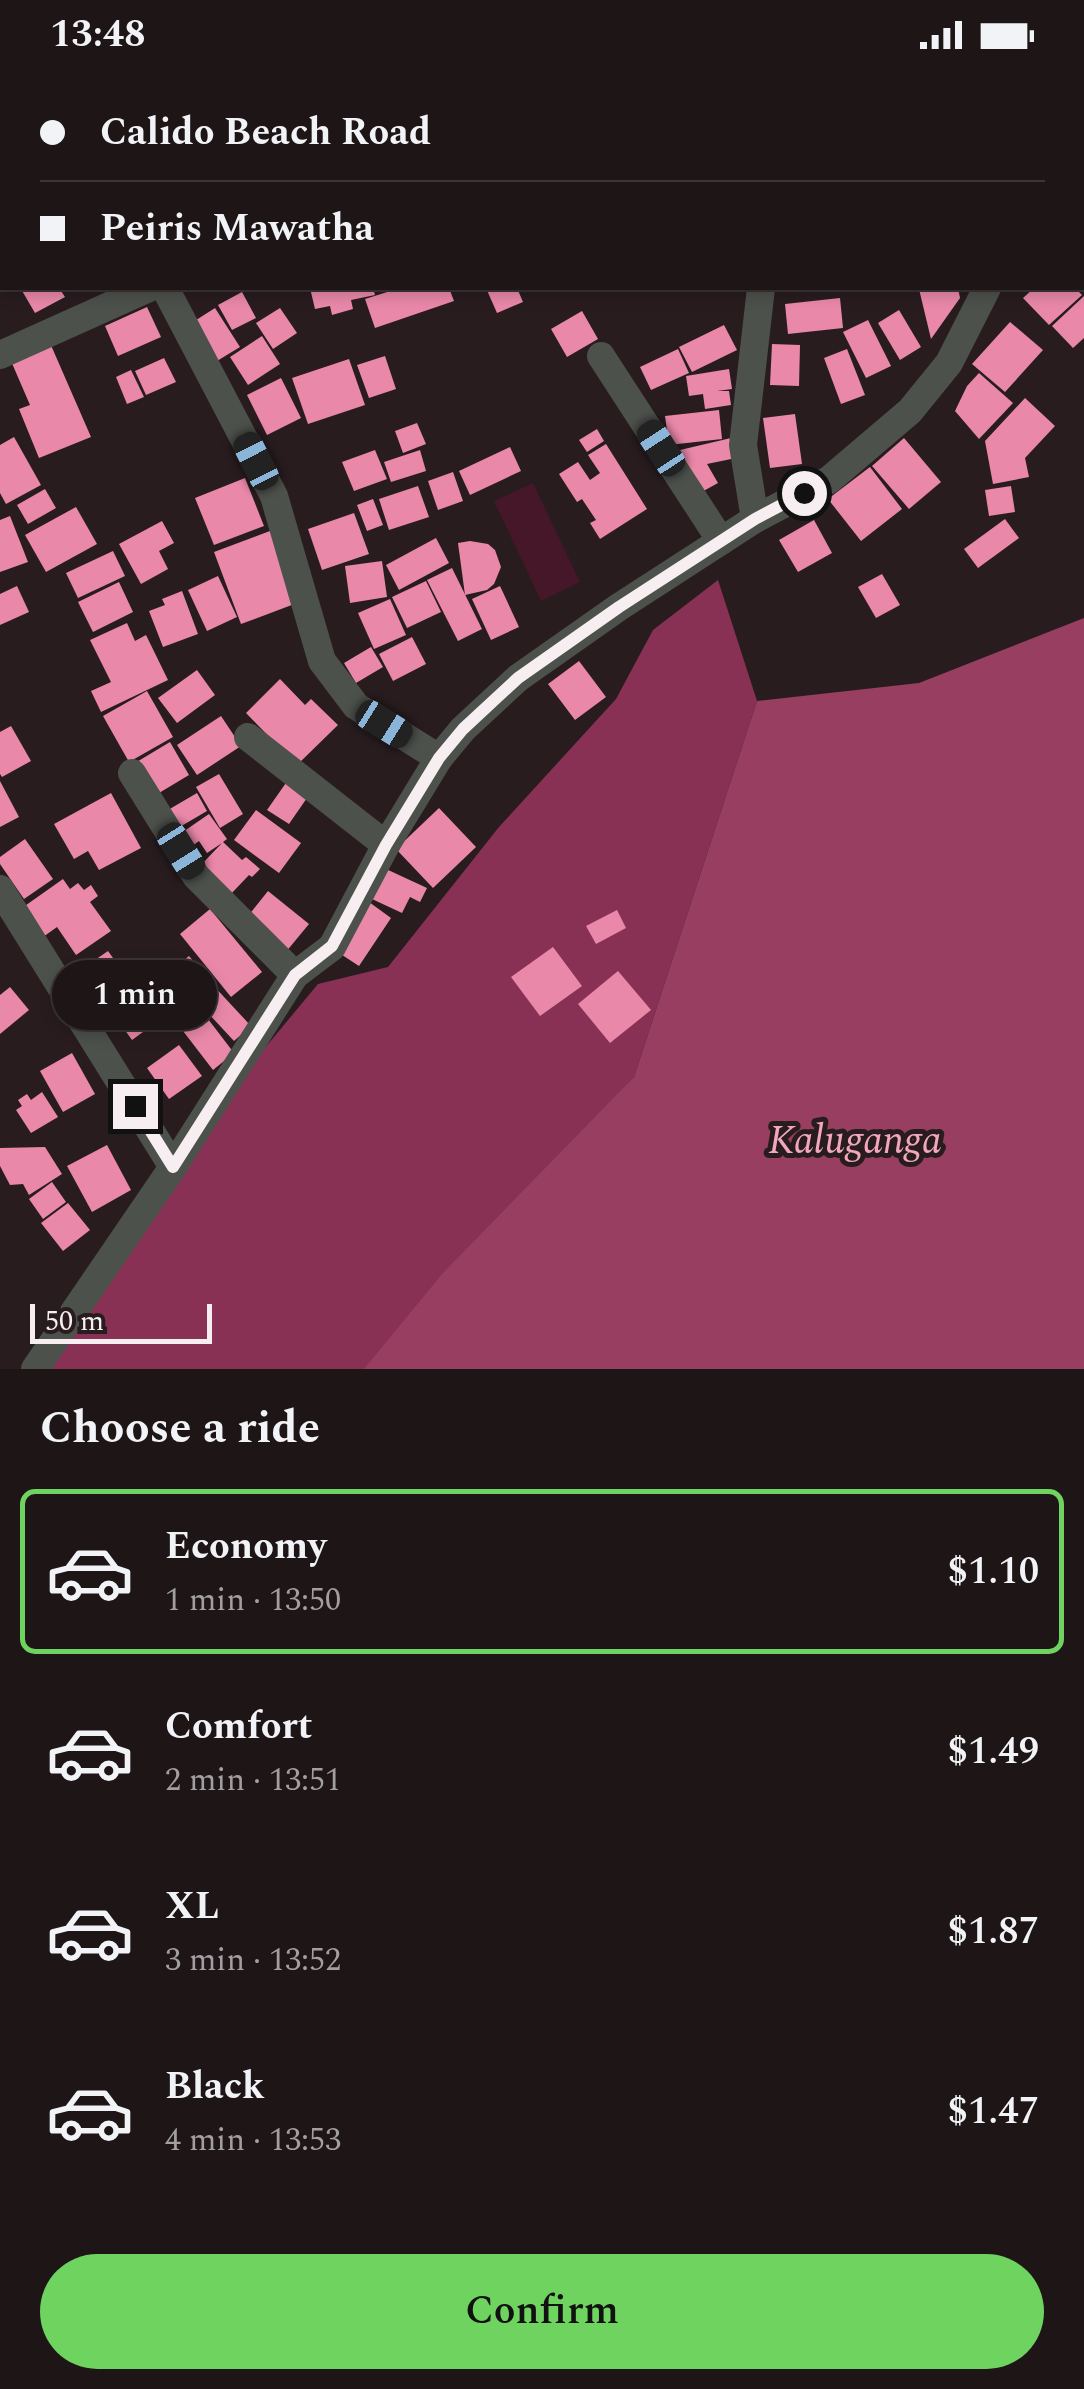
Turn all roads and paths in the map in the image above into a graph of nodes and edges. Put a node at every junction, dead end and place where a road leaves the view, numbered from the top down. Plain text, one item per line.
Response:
1 (145, 290) edge
2 (166, 290) edge
3 (761, 290) edge
4 (987, 290) edge
5 (0, 355) edge
6 (601, 356) dead end
7 (755, 519) junction
8 (721, 541) junction
9 (248, 737) dead end
10 (439, 758) junction
11 (132, 772) dead end
12 (386, 845) junction
13 (0, 890) edge
14 (295, 975) junction
15 (173, 1167) junction
16 (35, 1369) edge

1 - 5 street
2 - 10 street
3 - 7 street
4 - 7 street
6 - 8 street
7 - 8 street
8 - 10 street
9 - 12 street
10 - 12 street
11 - 14 street
12 - 14 street
13 - 15 street
14 - 15 street
15 - 16 street

